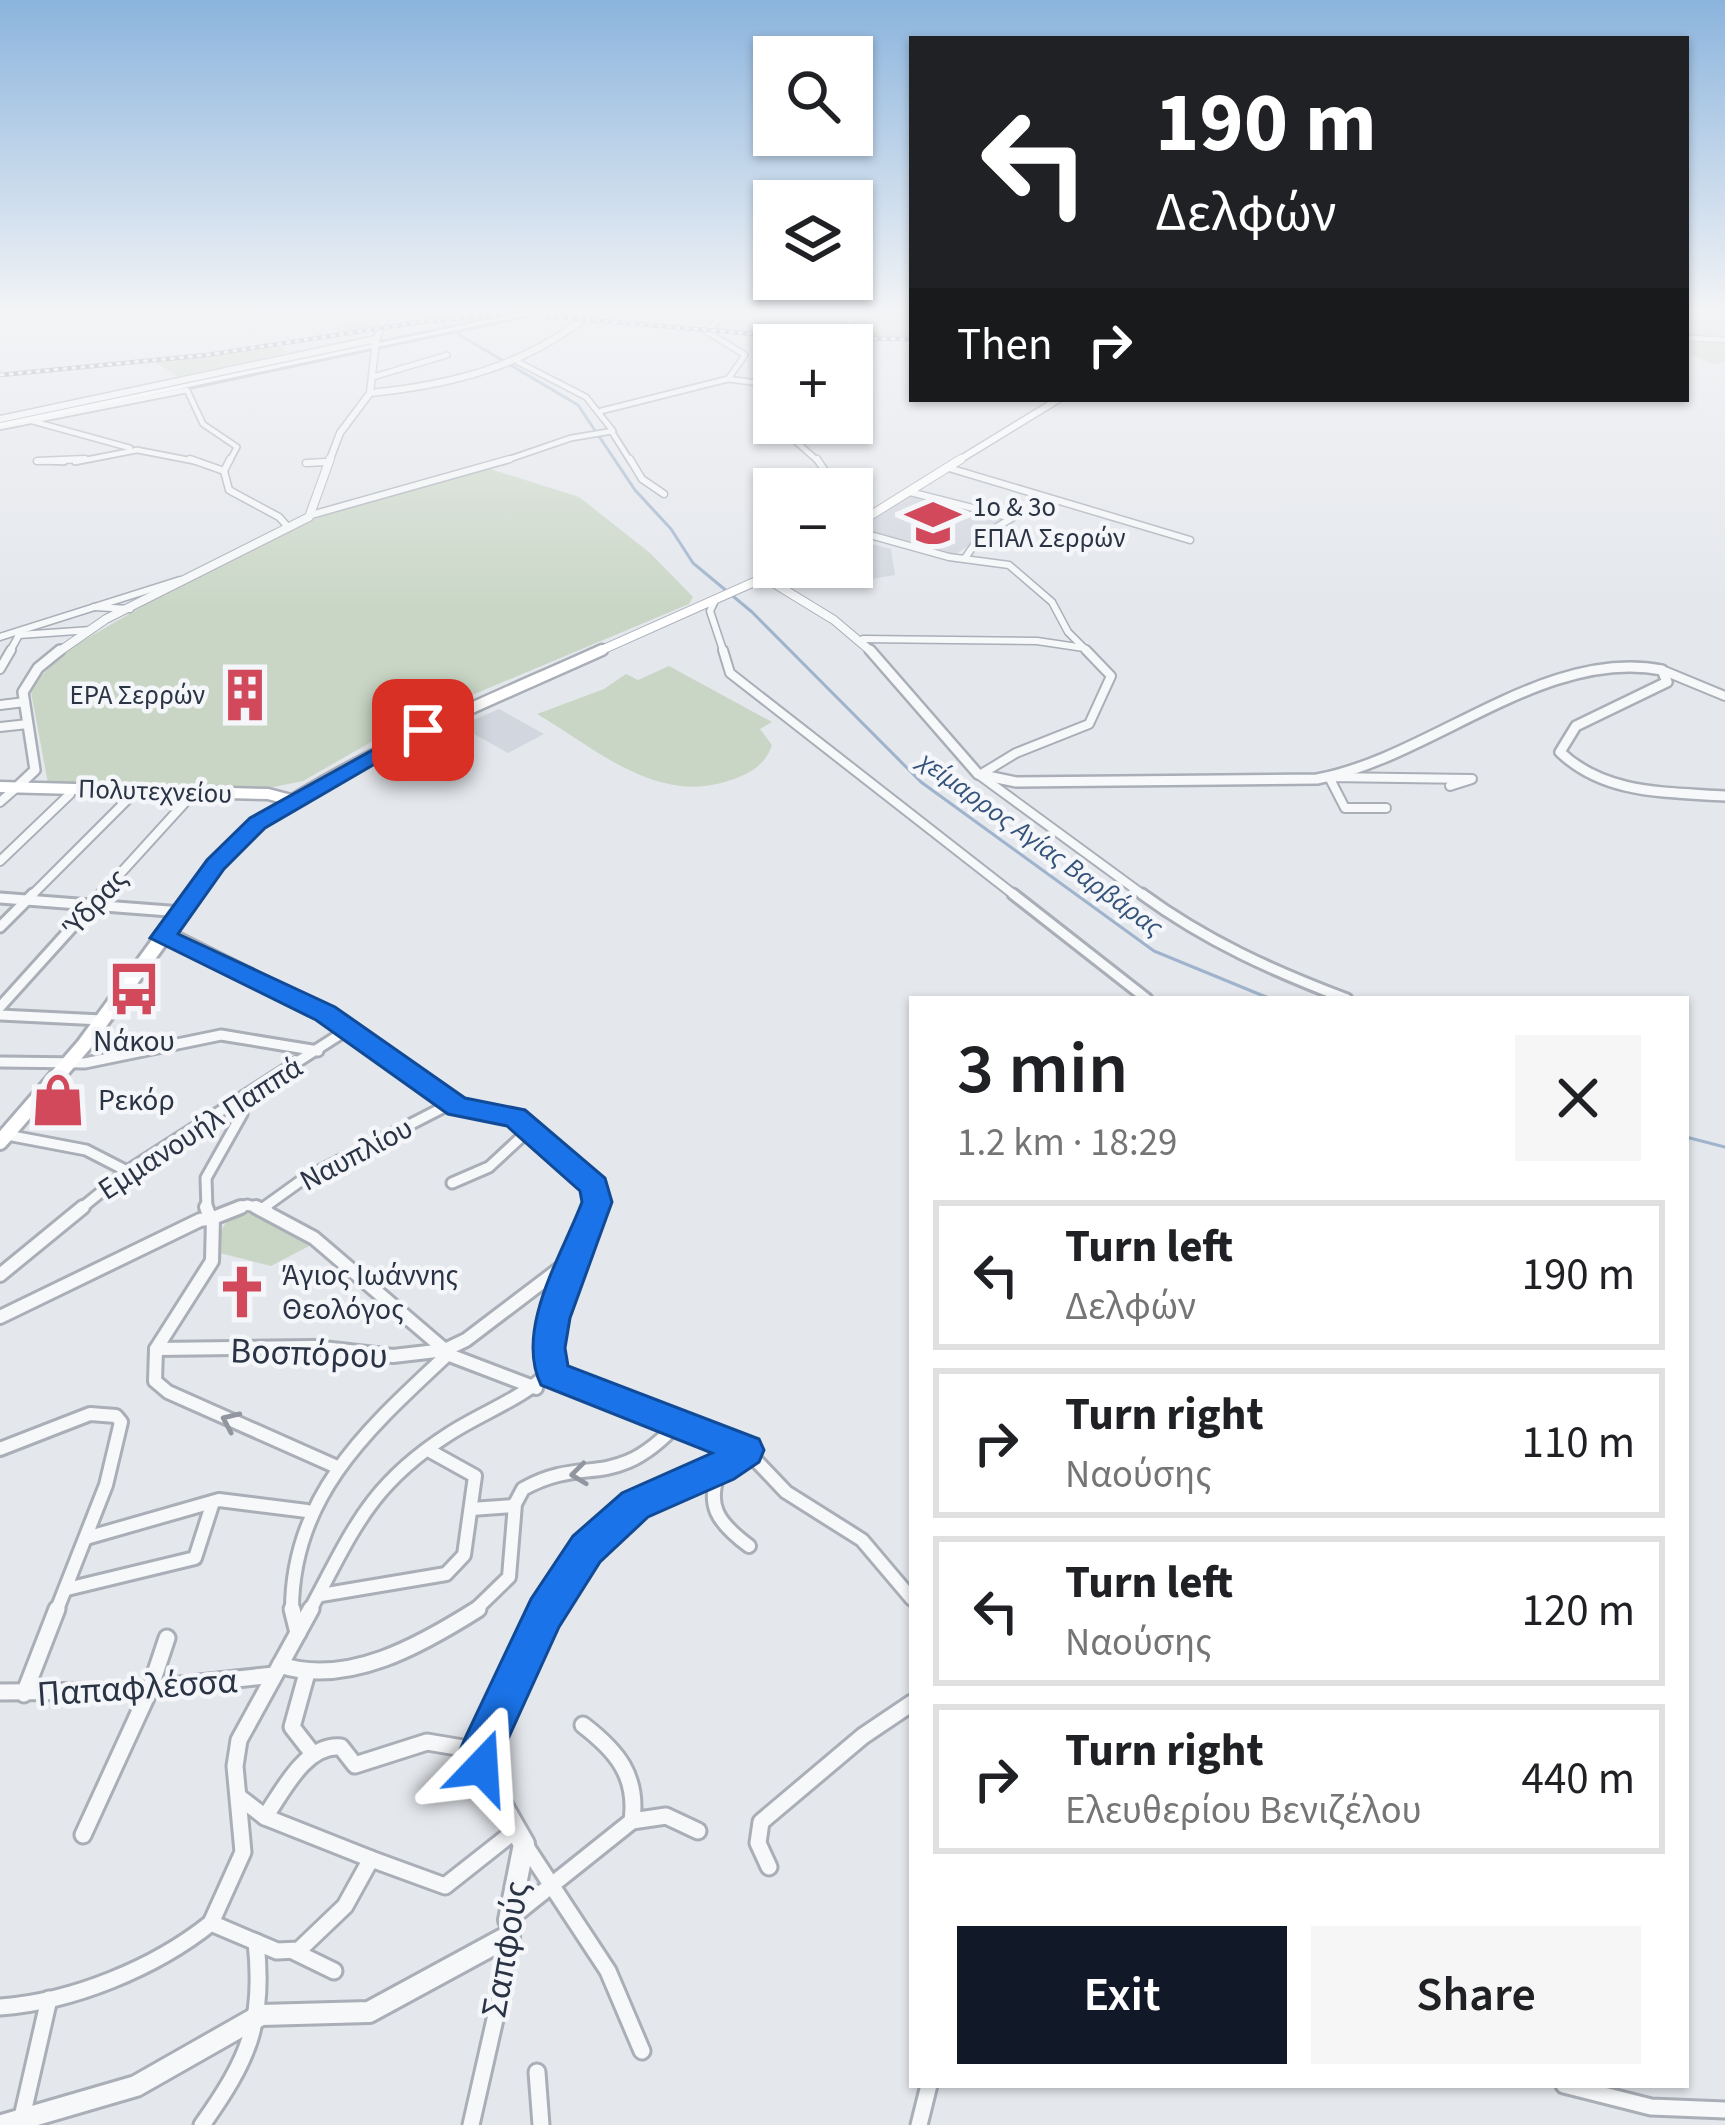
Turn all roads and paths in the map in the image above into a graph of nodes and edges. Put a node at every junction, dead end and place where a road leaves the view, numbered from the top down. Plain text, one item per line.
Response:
1 (60, 411) edge
2 (62, 411) edge
3 (81, 411) edge
4 (200, 411) edge
5 (354, 411) edge
6 (602, 411) edge
7 (1029, 411) edge
8 (1039, 411) edge
9 (32, 421) junction
10 (0, 424) edge
11 (610, 433) junction
12 (800, 444) edge
13 (137, 450) junction
14 (37, 460) dead end
15 (327, 462) junction
16 (306, 463) dead end
17 (949, 467) junction
18 (823, 468) edge
19 (224, 471) junction
20 (910, 491) junction
21 (664, 494) dead end
22 (873, 512) edge
23 (873, 513) edge
24 (311, 515) junction
25 (289, 528) junction
26 (873, 531) edge
27 (1190, 540) dead end
28 (965, 558) junction
29 (180, 580) junction
30 (753, 582) edge
31 (753, 583) edge
32 (750, 584) junction
33 (150, 586) junction
34 (781, 588) edge
35 (163, 590) junction
36 (714, 601) junction
37 (88, 606) junction
38 (130, 609) junction
39 (685, 616) junction
40 (714, 625) junction
41 (96, 629) junction
42 (16, 634) junction
43 (0, 638) edge
44 (863, 639) junction
45 (1084, 648) junction
46 (0, 669) edge
47 (1662, 670) junction
48 (1694, 685) junction
49 (1664, 686) junction
50 (1725, 696) edge
51 (25, 702) junction
52 (0, 705) edge
53 (28, 724) junction
54 (0, 727) edge
55 (35, 770) junction
56 (978, 774) junction
57 (1329, 777) junction
58 (314, 782) junction
59 (1450, 786) dead end
60 (0, 787) edge
61 (16, 788) junction
62 (42, 789) junction
63 (70, 794) junction
64 (263, 794) junction
65 (131, 796) junction
66 (1725, 796) edge
67 (189, 798) junction
68 (244, 800) junction
69 (287, 801) junction
70 (0, 802) edge
71 (1386, 808) dead end
72 (248, 822) junction
73 (0, 861) edge
74 (215, 865) junction
75 (0, 898) edge
76 (27, 901) junction
77 (92, 906) junction
78 (182, 912) junction
79 (0, 927) edge
80 (162, 938) junction
81 (1143, 996) edge
82 (1339, 996) edge
83 (0, 1011) edge
84 (103, 1020) junction
85 (347, 1030) junction
86 (318, 1051) junction
87 (0, 1062) edge
88 (69, 1064) junction
89 (452, 1103) junction
90 (238, 1104) junction
91 (530, 1129) junction
92 (3, 1139) edge
93 (458, 1164) dead end
94 (127, 1171) junction
95 (263, 1208) junction
96 (211, 1217) junction
97 (575, 1258) junction
98 (0, 1275) edge
99 (0, 1317) edge
100 (156, 1349) junction
101 (447, 1352) junction
102 (551, 1371) junction
103 (536, 1388) junction
104 (679, 1422) junction
105 (0, 1449) edge
106 (746, 1450) junction
107 (430, 1451) junction
108 (337, 1467) junction
109 (721, 1467) junction
110 (213, 1502) junction
111 (513, 1506) junction
112 (471, 1509) junction
113 (307, 1511) junction
114 (86, 1538) junction
115 (749, 1546) dead end
116 (67, 1589) junction
117 (321, 1595) junction
118 (909, 1596) edge
119 (298, 1633) junction
120 (167, 1638) dead end
121 (277, 1670) junction
122 (307, 1673) junction
123 (150, 1689) junction
124 (0, 1692) edge
125 (24, 1694) junction
126 (909, 1705) edge
127 (584, 1725) dead end
128 (481, 1750) junction
129 (313, 1754) junction
130 (239, 1797) junction
131 (265, 1817) junction
132 (632, 1821) junction
133 (698, 1831) dead end
134 (83, 1835) dead end
135 (520, 1837) junction
136 (371, 1858) junction
137 (769, 1867) dead end
138 (551, 1882) junction
139 (211, 1922) junction
140 (509, 1928) junction
141 (256, 1942) junction
142 (296, 1952) junction
143 (334, 1971) dead end
144 (49, 1999) junction
145 (0, 2007) edge
146 (261, 2015) junction
147 (642, 2051) dead end
148 (537, 2072) dead end
149 (928, 2088) edge
150 (1576, 2088) edge
151 (1725, 2110) edge
152 (12, 2121) edge
153 (202, 2125) edge
154 (471, 2125) edge
155 (541, 2125) edge
156 (919, 2125) edge

1 - 10 street
2 - 10 main road
3 - 9 street
4 - 19 street
5 - 15 street
6 - 11 street
7 - 22 main road
8 - 17 main road
9 - 10 street
9 - 13 street
11 - 21 street
11 - 24 street
12 - 18 street
13 - 14 street
13 - 19 street
15 - 16 street
15 - 24 street
17 - 20 main road
17 - 27 street
19 - 25 street
20 - 23 main road
20 - 28 street
24 - 25 street
25 - 29 street
26 - 28 street
28 - 45 street
29 - 33 street
29 - 35 street
30 - 32 main road
31 - 32 main road
32 - 36 main road
33 - 35 street
33 - 37 street
34 - 44 street
35 - 38 street
36 - 39 main road
36 - 40 street
36 - 58 main road
37 - 38 street
37 - 42 street
38 - 41 street
39 - 40 street
39 - 69 main road
40 - 81 street
41 - 42 street
41 - 51 street
42 - 43 street
42 - 46 street
44 - 45 street
44 - 56 street
45 - 56 street
47 - 48 street
47 - 49 street
47 - 57 street
48 - 49 street
48 - 50 street
49 - 66 street
51 - 52 street
51 - 53 street
53 - 54 street
53 - 55 street
55 - 61 street
55 - 62 street
56 - 57 street
56 - 82 street
57 - 59 street
57 - 71 street
58 - 64 main road
58 - 69 main road
60 - 61 main road, Πολυτεχνείου
61 - 62 main road, Πολυτεχνείου
61 - 70 street
62 - 63 main road, Πολυτεχνείου
62 - 64 main road, Πολυτεχνείου
63 - 65 main road, Πολυτεχνείου
63 - 73 street
64 - 69 main road
65 - 67 main road, Πολυτεχνείου
65 - 76 street
67 - 68 main road, Πολυτεχνείου
67 - 77 street, Ύδρας
68 - 69 main road, Πολυτεχνείου
68 - 72 main road
69 - 72 main road
69 - 74 main road
72 - 74 main road
74 - 78 main road
75 - 76 street
76 - 77 street
76 - 79 street
77 - 78 street
77 - 83 street, Ύδρας
78 - 80 main road
80 - 84 main road
80 - 85 street
83 - 84 street
84 - 88 main road
85 - 86 street, Εμμανουήλ Παππά
85 - 89 street
86 - 88 street
86 - 90 street, Εμμανουήλ Παππά
87 - 88 street
88 - 92 main road
89 - 91 street
89 - 95 street, Ναυπλίου
90 - 94 street, Εμμανουήλ Παππά
90 - 96 street
91 - 93 street
91 - 97 street
92 - 94 street
94 - 98 street, Εμμανουήλ Παππά
95 - 96 street
95 - 101 street
96 - 99 street
96 - 100 street
97 - 101 street, Βοσπόρου
97 - 102 street
100 - 101 street, Βοσπόρου
108 -> 100 street
101 - 103 street
101 - 108 street
102 - 103 street
102 - 104 street
103 - 107 street
104 - 106 street
104 -> 111 street
105 - 114 street
106 - 109 street
106 - 118 street
107 - 112 street
107 - 117 street
108 - 113 street
109 - 115 street
109 - 128 street
110 - 113 street
110 - 114 street
110 - 116 street
111 - 112 street
111 - 122 street, Παπαφλέσσα
112 - 117 street
113 - 119 street
114 - 116 street
116 - 125 street
117 - 119 street
119 - 121 street
120 - 123 street
121 - 122 street, Παπαφλέσσα
121 - 123 street, Παπαφλέσσα
121 - 130 street
122 - 129 street
123 - 125 street, Παπαφλέσσα
123 - 134 street
124 - 125 street, Παπαφλέσσα
126 - 137 street
127 - 132 street
128 - 129 street
128 - 135 street, Σαπφούς
129 - 131 street
130 - 131 street
130 - 139 street
131 - 136 street
132 - 133 street
132 - 138 street
135 - 136 street
135 - 138 street, Σαπφούς
135 - 140 street, Σαπφούς
136 - 142 street
138 - 140 street
138 - 147 street, Σαπφούς
139 - 141 street
139 - 144 street
140 - 146 street
140 - 154 street, Σαπφούς
141 - 142 street
141 - 146 street
142 - 143 street
144 - 145 street
144 - 152 street
146 - 152 street
146 - 153 street
148 - 155 street
149 - 156 street
150 - 151 street

